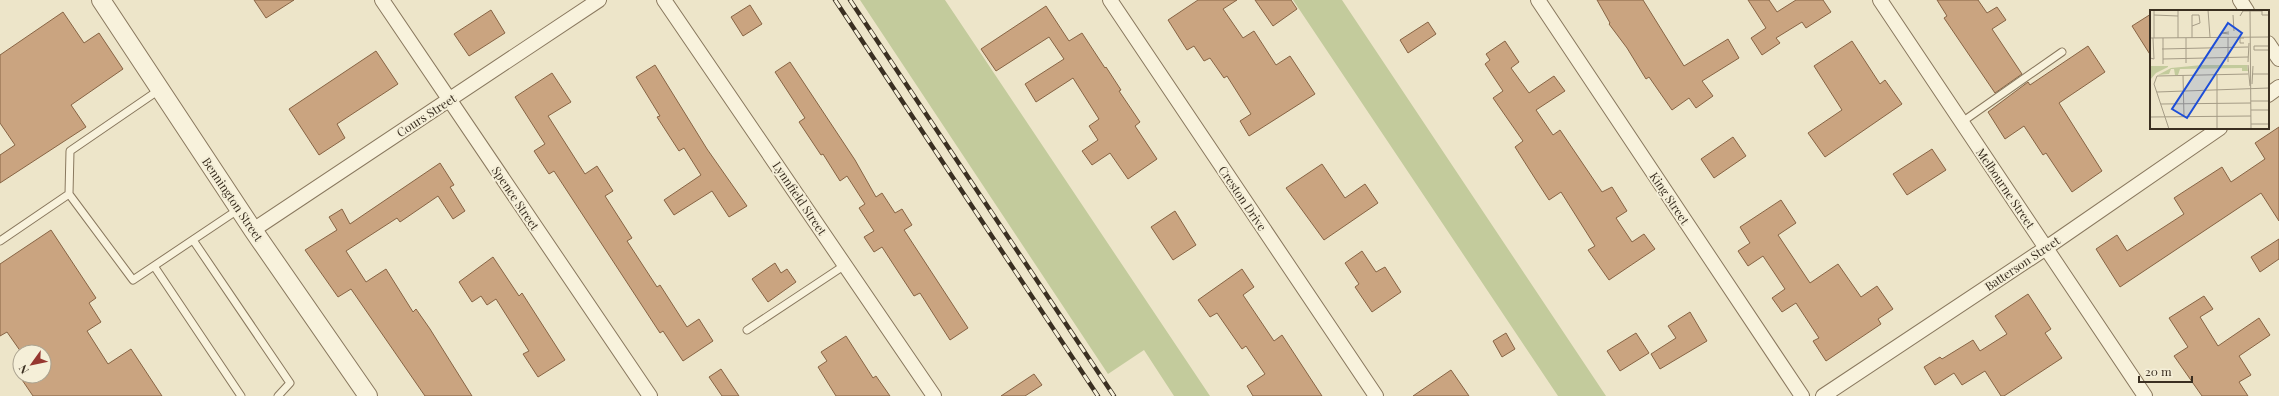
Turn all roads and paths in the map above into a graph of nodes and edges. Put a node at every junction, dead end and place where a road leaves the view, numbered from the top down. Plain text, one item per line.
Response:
1 (101, 0) edge
2 (382, 0) edge
3 (599, 0) edge
4 (664, 0) edge
5 (1110, 0) edge
6 (1538, 0) edge
7 (1880, 0) edge
8 (2240, 0) edge
9 (2246, 10) edge
10 (2269, 44) edge
11 (2062, 52) dead end
12 (2279, 59) edge
13 (2279, 87) edge
14 (160, 89) junction
15 (2269, 94) edge
16 (450, 100) junction
17 (1962, 122) junction
18 (2219, 129) edge
19 (69, 194) junction
20 (239, 208) junction
21 (253, 230) junction
22 (193, 240) junction
23 (0, 241) edge
24 (2046, 248) junction
25 (845, 265) junction
26 (154, 266) junction
27 (748, 330) dead end
28 (241, 396) edge
29 (278, 396) edge
30 (368, 396) edge
31 (650, 396) edge
32 (934, 396) edge
33 (1376, 396) edge
34 (1802, 396) edge
35 (1823, 396) edge
36 (2145, 396) edge

1 - 14 street, Bennington Street
2 - 16 street, Spence Street
3 - 16 street, Cours Street
4 - 25 street, Lynnfield Street
5 - 33 street, Creston Drive
6 - 34 street, King Street
7 - 17 street, Melbourne Street
8 - 9 street
10 - 12 street
11 - 17 lane
13 - 15 street
14 - 19 lane
14 - 20 street, Bennington Street
16 - 21 street, Cours Street
16 - 31 street, Spence Street
17 - 24 street, Melbourne Street
18 - 24 street, Batterson Street
19 - 23 lane
19 - 26 lane
20 - 21 street, Bennington Street
20 - 22 lane
21 - 30 street, Bennington Street
22 - 26 lane
22 - 29 lane
24 - 35 street, Batterson Street
24 - 36 street, Melbourne Street
25 - 27 lane
25 - 32 street, Lynnfield Street
26 - 28 lane

